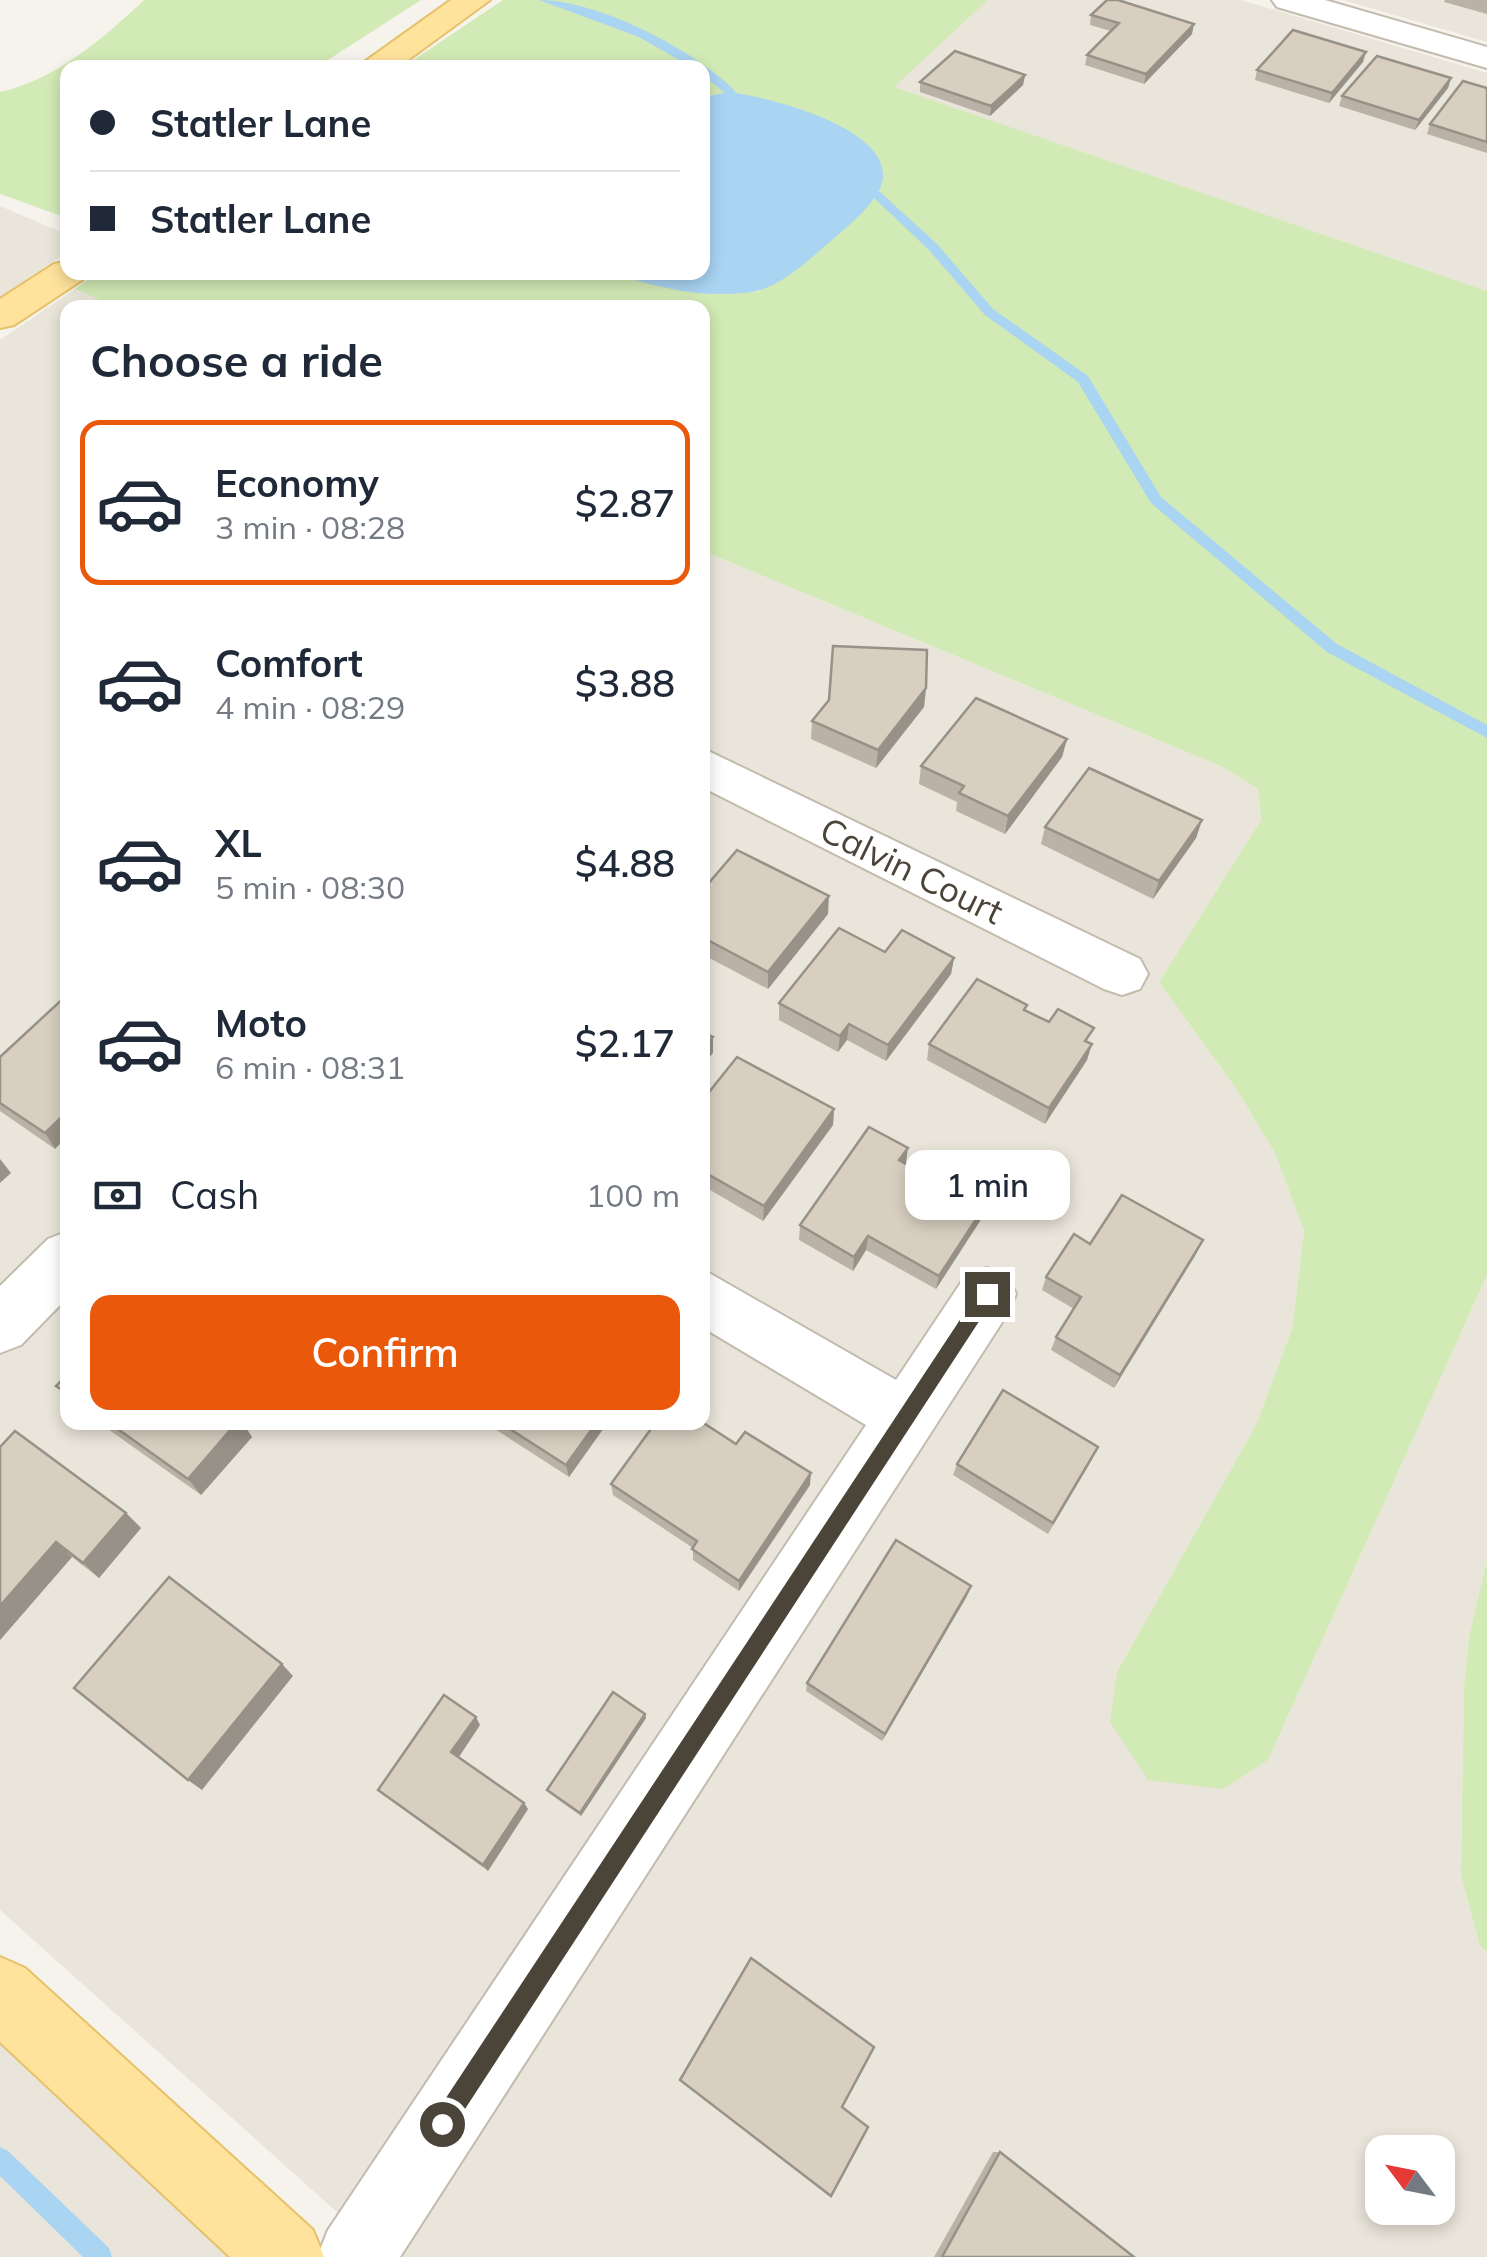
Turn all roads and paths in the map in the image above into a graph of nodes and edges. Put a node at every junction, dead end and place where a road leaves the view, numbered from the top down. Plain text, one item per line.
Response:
1 (474, 0) edge
2 (1289, 0) edge
3 (1487, 58) edge
4 (385, 60) edge
5 (60, 277) edge
6 (0, 316) edge
7 (710, 770) edge
8 (1122, 974) dead end
9 (60, 1266) edge
10 (987, 1294) dead end
11 (710, 1300) edge
12 (0, 1326) edge
13 (874, 1400) dead end
14 (0, 1992) edge
15 (286, 2257) edge
16 (355, 2257) edge

1 - 4 main road
2 - 3 street
5 - 6 main road
7 - 8 street, Calvin Court
9 - 12 street
10 - 16 street
11 - 13 street
14 - 15 main road

